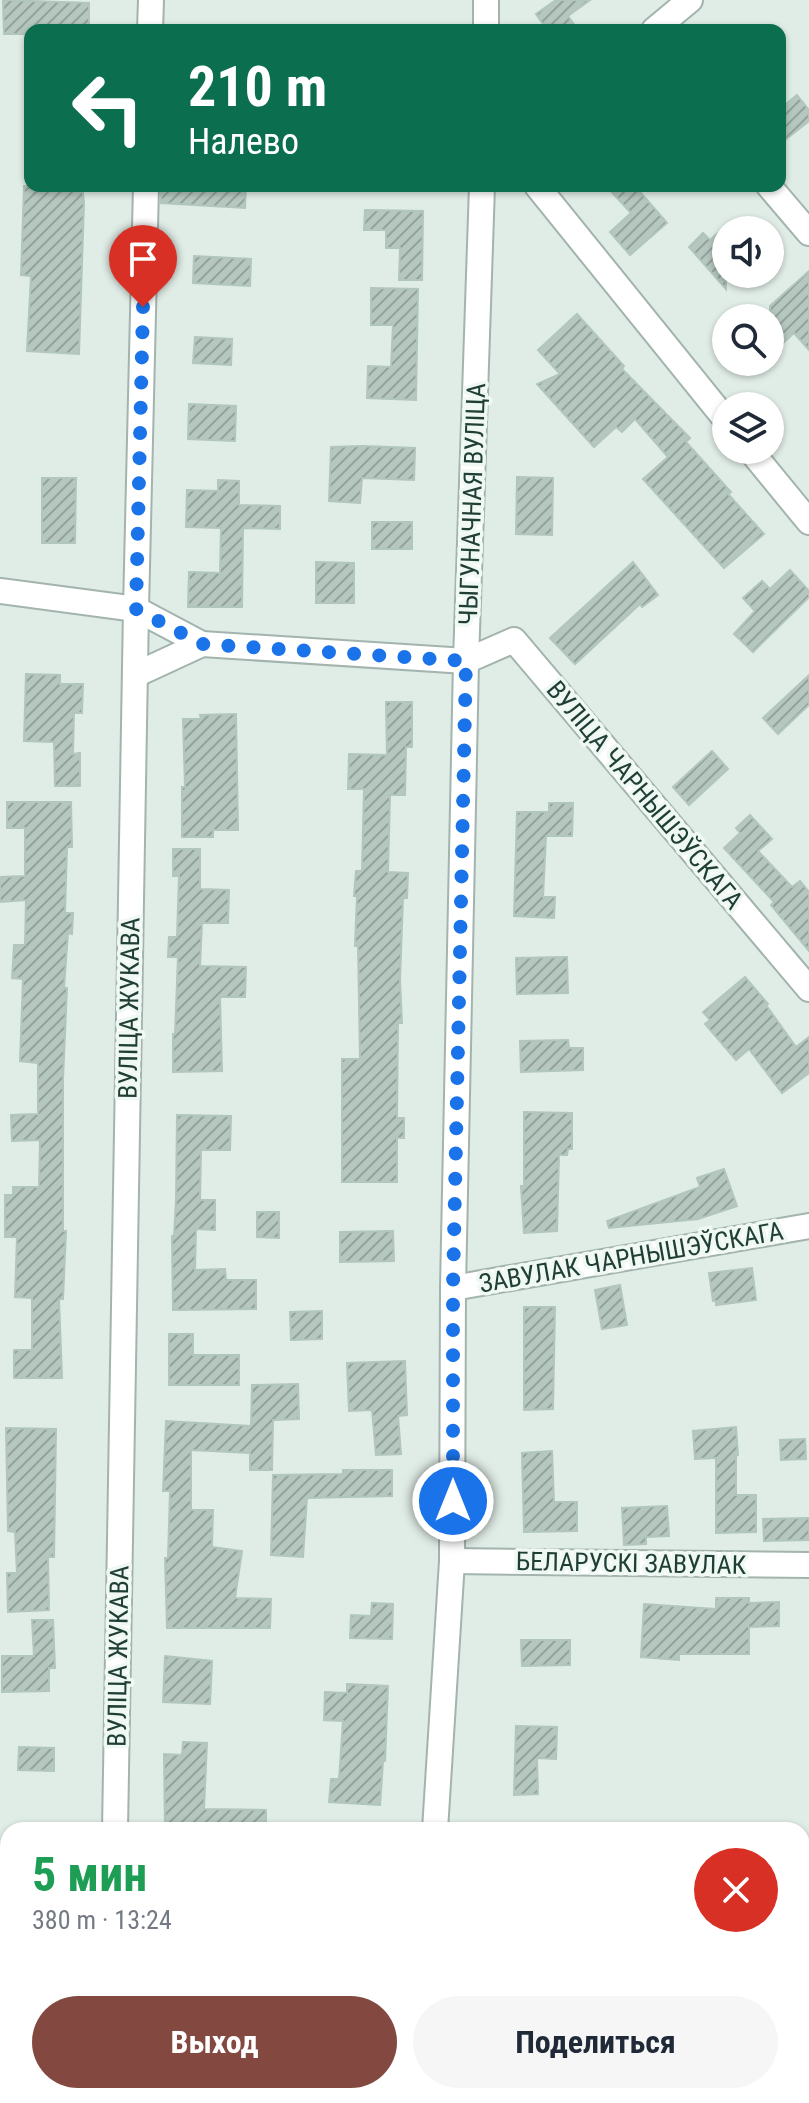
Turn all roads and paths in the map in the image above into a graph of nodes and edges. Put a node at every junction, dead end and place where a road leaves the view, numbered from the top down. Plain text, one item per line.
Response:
1 (151, 0) edge
2 (486, 0) edge
3 (690, 0) edge
4 (150, 24) edge
5 (486, 24) edge
6 (661, 24) edge
7 (146, 192) edge
8 (482, 192) edge
9 (542, 192) edge
10 (774, 192) edge
11 (809, 233) edge
12 (712, 403) edge
13 (761, 464) edge
14 (809, 522) edge
15 (0, 591) edge
16 (136, 609) junction
17 (202, 644) junction
18 (466, 661) junction
19 (135, 675) junction
20 (809, 989) edge
21 (809, 1226) edge
22 (453, 1288) junction
23 (452, 1561) junction
24 (809, 1565) edge
25 (115, 1822) edge
26 (436, 1822) edge

1 - 4 street
2 - 5 street
3 - 6 street
7 - 16 street, ВУЛІЦА ЖУКАВА
8 - 18 street, ЧЫГУНАЧНАЯ ВУЛІЦА
9 - 12 street
10 - 11 street
13 - 14 street
15 - 16 street
16 - 17 street
16 - 19 street, ВУЛІЦА ЖУКАВА
17 - 18 street
17 - 19 street
18 - 20 street, ВУЛІЦА ЧАРНЫШЭЎСКАГА
18 - 22 street, ЧЫГУНАЧНАЯ ВУЛІЦА
19 - 25 street, ВУЛІЦА ЖУКАВА
21 - 22 street, ЗАВУЛАК ЧАРНЫШЭЎСКАГА
22 - 23 street, ЧЫГУНАЧНАЯ ВУЛІЦА
23 - 24 street, БЕЛАРУСКІ ЗАВУЛАК
23 - 26 street, ЧЫГУНАЧНАЯ ВУЛІЦА

